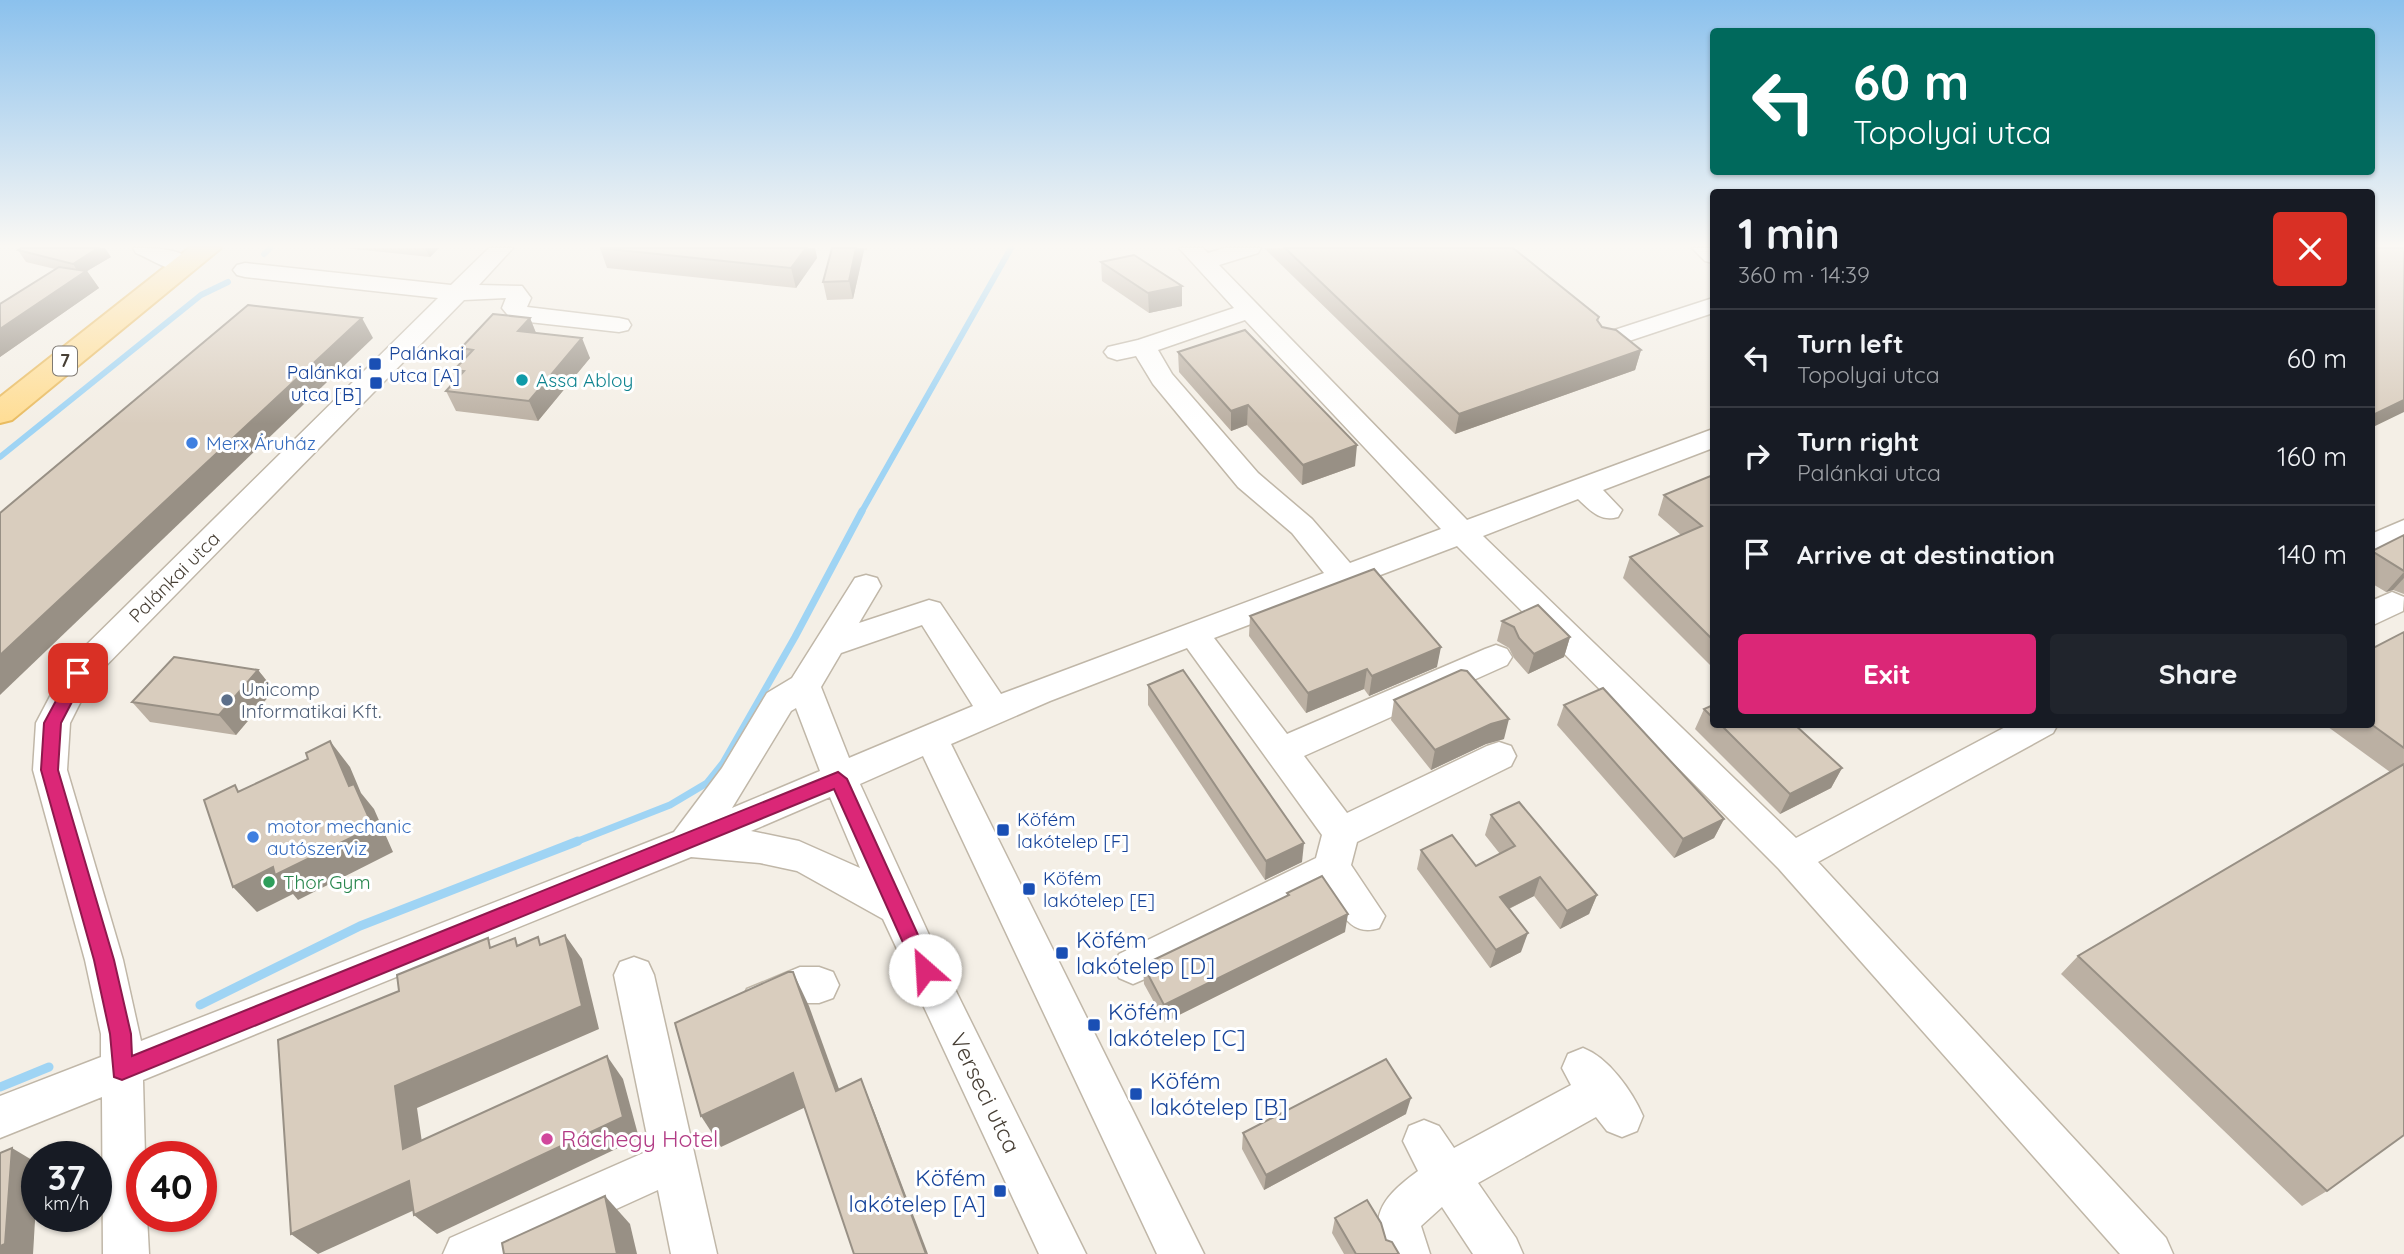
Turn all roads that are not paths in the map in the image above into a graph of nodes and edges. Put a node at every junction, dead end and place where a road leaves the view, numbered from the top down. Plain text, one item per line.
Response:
1 (134, 307) edge
2 (444, 307) edge
3 (515, 307) edge
4 (1249, 307) edge
5 (1708, 307) edge
6 (1252, 310) junction
7 (619, 325) dead end
8 (1608, 340) edge
9 (0, 413) edge
10 (1710, 439) edge
11 (1583, 488) junction
12 (1608, 510) dead end
13 (2404, 530) edge
14 (1463, 534) junction
15 (2375, 545) edge
16 (1345, 577) junction
17 (866, 586) dead end
18 (1194, 634) junction
19 (829, 645) junction
20 (1496, 657) dead end
21 (804, 687) junction
22 (994, 711) junction
23 (2033, 728) edge
24 (931, 738) junction
25 (1280, 751) junction
26 (1499, 755) dead end
27 (838, 779) junction
28 (1341, 833) junction
29 (687, 842) junction
30 (1792, 858) junction
31 (1332, 868) junction
32 (894, 907) junction
33 (1366, 916) dead end
34 (1133, 966) dead end
35 (635, 975) dead end
36 (819, 985) dead end
37 (725, 1018) edge
38 (688, 1035) edge
39 (652, 1053) junction
40 (122, 1070) junction
41 (1602, 1092) dead end
42 (0, 1117) edge
43 (1424, 1141) dead end
44 (674, 1161) junction
45 (1448, 1176) junction
46 (126, 1254) edge
47 (466, 1254) edge
48 (694, 1254) edge
49 (1063, 1254) edge
50 (1181, 1254) edge
51 (1407, 1254) edge
52 (1500, 1254) edge
53 (2150, 1254) edge

1 - 9 main road, 7
2 - 40 street, Palánkai utca
3 - 7 street
4 - 6 street
5 - 8 street
6 - 14 street
6 - 16 street
10 - 11 street
11 - 12 street
11 - 14 street
13 - 15 street
14 - 16 street
14 - 30 street
16 - 18 street
17 - 19 street
18 - 22 street
18 - 25 street
19 - 21 street
19 - 22 street
20 - 25 street
21 - 27 street, Verseci utca
21 - 29 street
22 - 24 street
23 - 30 street
24 - 27 street
24 - 50 street
25 - 28 street
26 - 28 street
27 - 29 street
27 - 32 street, Verseci utca
28 - 31 street
29 - 32 street
29 - 40 street
30 - 53 street
31 - 33 street
31 - 34 street
32 - 49 street, Verseci utca
35 - 39 street
36 - 37 street
38 - 39 street
39 - 44 street
40 - 42 street
40 - 46 street, Palánkai utca
41 - 45 street
43 - 45 street
44 - 47 street
44 - 48 street
45 - 51 street
45 - 52 street

